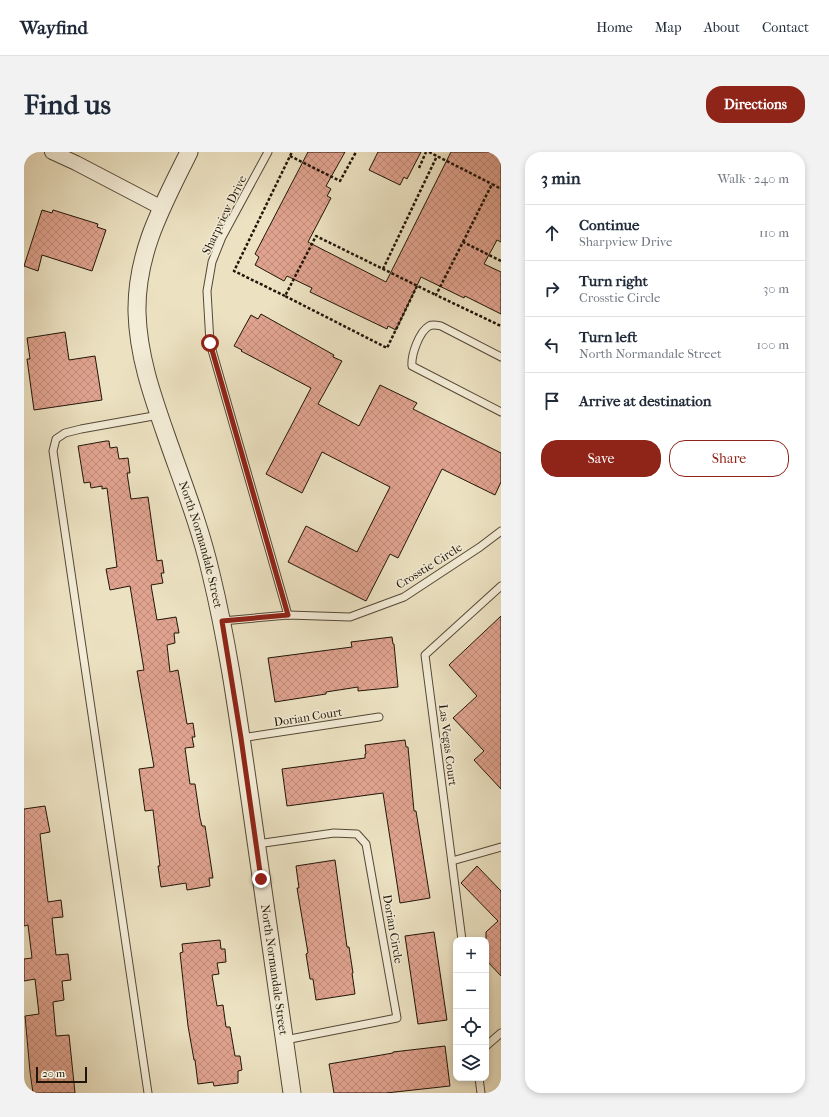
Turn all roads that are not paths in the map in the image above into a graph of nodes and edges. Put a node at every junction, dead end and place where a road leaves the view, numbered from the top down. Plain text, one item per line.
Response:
1 (52, 152) edge
2 (189, 152) edge
3 (268, 152) edge
4 (162, 208) junction
5 (501, 356) edge
6 (501, 412) edge
7 (159, 415) junction
8 (501, 531) edge
9 (501, 586) edge
10 (288, 615) junction
11 (222, 621) junction
12 (379, 717) dead end
13 (241, 738) junction
14 (256, 844) junction
15 (498, 848) edge
16 (501, 855) edge
17 (452, 861) junction
18 (462, 937) edge
19 (501, 1033) edge
20 (284, 1040) junction
21 (487, 1045) edge
22 (479, 1081) edge
23 (148, 1093) edge
24 (292, 1093) edge
25 (481, 1093) edge

1 - 4 street
2 - 4 street, North Normandale Street
3 - 10 lane, Sharpview Drive
4 - 7 street, North Normandale Street
5 - 6 lane
7 - 11 street, North Normandale Street
7 - 23 lane
8 - 10 lane, Crosstie Circle
9 - 17 lane, Las Vegas Court
10 - 11 lane, Crosstie Circle
11 - 13 street, North Normandale Street
12 - 13 lane, Dorian Court
13 - 14 street, North Normandale Street
14 - 20 street, North Normandale Street
14 - 20 lane, Dorian Circle
15 - 16 lane
15 - 17 lane
17 - 18 lane, Las Vegas Court
19 - 21 lane
20 - 24 street, North Normandale Street
22 - 25 lane

